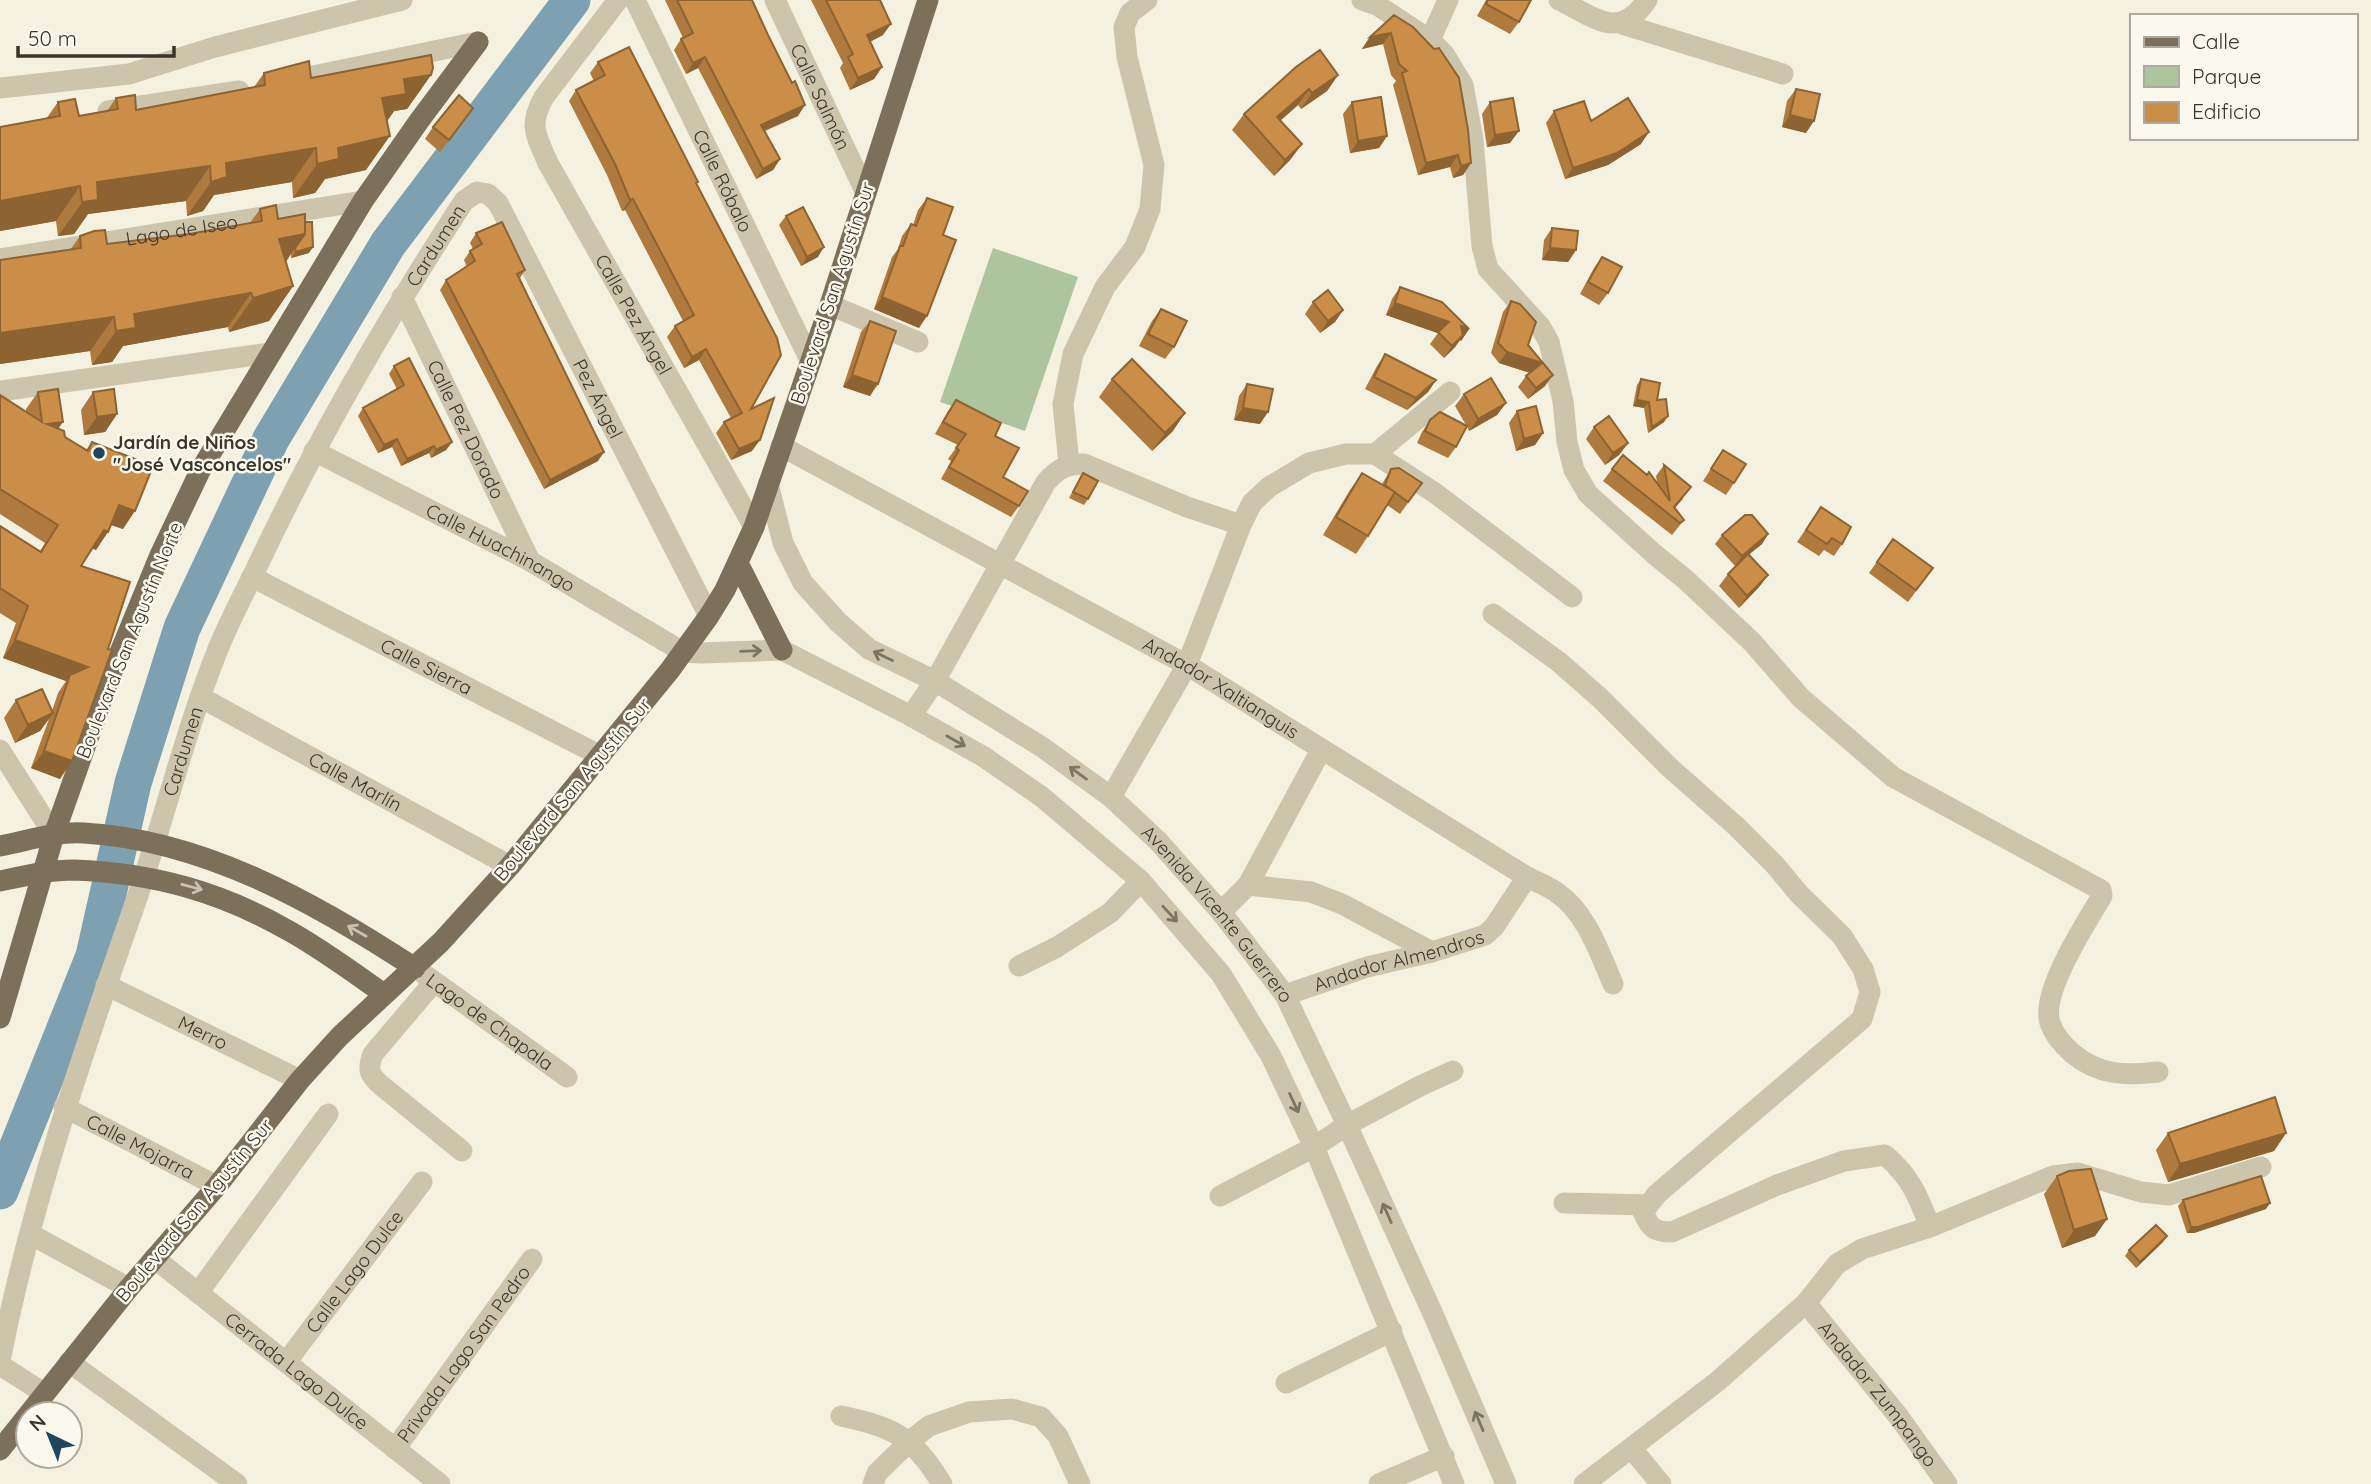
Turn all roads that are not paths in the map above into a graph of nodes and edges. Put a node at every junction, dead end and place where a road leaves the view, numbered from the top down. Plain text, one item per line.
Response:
1 (402, 0) edge
2 (618, 0) edge
3 (635, 0) edge
4 (775, 0) edge
5 (1147, 0) edge
6 (1362, 0) edge
7 (1448, 0) edge
8 (1559, 0) edge
9 (1647, 0) edge
10 (924, 3) edge
11 (1622, 23) junction
12 (1430, 40) junction
13 (478, 42) joint
14 (1783, 74) dead end
15 (0, 88) edge
16 (82, 116) edge
17 (477, 192) joint
18 (866, 193) junction
19 (363, 201) junction
20 (0, 259) edge
21 (402, 297) junction
22 (830, 305) junction
23 (918, 342) dead end
24 (270, 353) junction
25 (811, 362) junction
26 (0, 391) edge
27 (1450, 392) dead end
28 (781, 446) junction
29 (314, 451) junction
30 (1376, 454) junction
31 (1069, 464) junction
32 (768, 484) junction
33 (1241, 525) junction
34 (754, 527) junction
35 (530, 561) junction
36 (738, 563) junction
37 (1002, 564) junction
38 (252, 577) junction
39 (1572, 597) dead end
40 (1493, 614) dead end
41 (709, 616) junction
42 (782, 650) junction
43 (683, 652) junction
44 (1187, 665) junction
45 (935, 681) junction
46 (200, 697) junction
47 (911, 716) junction
48 (0, 750) edge
49 (1321, 750) junction
50 (601, 756) junction
51 (1111, 797) junction
52 (54, 835) junction
53 (146, 842) junction
54 (0, 846) edge
55 (510, 866) junction
56 (42, 873) junction
57 (135, 876) junction
58 (1527, 877) junction
59 (0, 881) edge
60 (1141, 881) junction
61 (1248, 885) junction
62 (1221, 912) junction
63 (1432, 952) junction
64 (1018, 966) dead end
65 (415, 968) junction
66 (434, 982) junction
67 (1613, 984) dead end
68 (107, 985) junction
69 (384, 994) junction
70 (1285, 995) junction
71 (0, 1018) edge
72 (1453, 1071) dead end
73 (2158, 1072) dead end
74 (567, 1077) dead end
75 (300, 1080) junction
76 (65, 1107) junction
77 (328, 1114) dead end
78 (1347, 1125) junction
79 (1314, 1147) junction
80 (462, 1151) dead end
81 (2261, 1167) dead end
82 (422, 1182) dead end
83 (216, 1186) junction
84 (1220, 1196) dead end
85 (1564, 1203) dead end
86 (1647, 1205) junction
87 (1930, 1227) junction
88 (30, 1234) junction
89 (154, 1258) junction
90 (532, 1259) dead end
91 (129, 1289) junction
92 (198, 1293) junction
93 (1806, 1303) junction
94 (1392, 1331) junction
95 (287, 1361) junction
96 (69, 1362) junction
97 (0, 1363) edge
98 (1286, 1383) dead end
99 (44, 1393) junction
100 (841, 1416) dead end
101 (910, 1441) junction
102 (395, 1449) junction
103 (1632, 1449) junction
104 (0, 1450) edge
105 (1444, 1456) junction
106 (237, 1484) edge
107 (440, 1484) edge
108 (873, 1484) edge
109 (942, 1484) edge
110 (1080, 1484) edge
111 (1379, 1484) edge
112 (1454, 1484) edge
113 (1506, 1484) edge
114 (1584, 1484) edge
115 (1661, 1484) edge
116 (1947, 1484) edge

1 - 15 street
2 - 34 street, Calle Pez Ángel
3 - 25 street, Calle Róbalo
4 - 18 street, Calle Salmón
5 - 31 street
6 - 12 street
7 - 12 street
8 - 11 street
9 - 11 street
10 - 18 main road, Boulevard San Agustín Sur
11 - 14 street
12 - 73 street
13 - 16 street
13 - 19 main road, Boulevard San Agustín Norte
17 - 21 street, Cardumen
17 - 41 street, Pez Ángel
18 - 22 main road, Boulevard San Agustín Sur
19 - 20 street, Lago de Iseo
19 - 24 main road, Boulevard San Agustín Norte
21 - 29 street, Cardumen
21 - 35 street, Calle Pez Dorado
22 - 23 street
22 - 25 main road, Boulevard San Agustín Sur
24 - 26 street
24 - 52 main road, Boulevard San Agustín Norte
25 - 28 main road, Boulevard San Agustín Sur
27 - 30 street
28 - 32 main road, Boulevard San Agustín Sur
28 - 37 street, Andador Xaltianguis
29 - 35 street, Calle Huachinango
29 - 38 street, Cardumen
30 - 33 street
30 - 39 street
31 - 33 street
31 - 37 street
32 - 34 main road, Boulevard San Agustín Sur
45 -> 32 street, Avenida Vicente Guerrero
33 - 44 street
34 - 36 main road, Boulevard San Agustín Sur
35 - 43 street, Calle Huachinango
36 - 41 main road, Boulevard San Agustín Sur
36 - 42 main road
37 - 44 street, Andador Xaltianguis
37 - 45 street
38 - 46 street, Cardumen
38 - 50 street, Calle Sierra
40 - 86 street
41 - 43 main road, Boulevard San Agustín Sur
43 -> 42 street, Avenida Vicente Guerrero
42 - 47 street, Avenida Vicente Guerrero
43 - 50 main road, Boulevard San Agustín Sur
44 - 49 street, Andador Xaltianguis
44 - 51 street
45 - 47 street
51 -> 45 street, Avenida Vicente Guerrero
46 - 53 street, Cardumen
46 - 55 street, Calle Marlín
47 -> 60 street, Avenida Vicente Guerrero
48 - 52 street
49 - 58 street, Andador Xaltianguis
49 - 61 street
50 - 55 main road, Boulevard San Agustín Sur
51 - 62 street, Avenida Vicente Guerrero
52 - 53 main road
52 - 54 main road
52 - 56 main road, Boulevard San Agustín Norte
53 - 57 street, Cardumen
65 -> 53 main road
55 - 65 main road, Boulevard San Agustín Sur
56 - 57 main road
56 - 59 main road
56 - 71 main road, Boulevard San Agustín Norte
57 - 68 street, Cardumen
57 -> 69 main road
58 - 63 street, Andador Almendros
58 - 67 street, Andador Xaltianguis
60 - 64 street
60 -> 79 street, Avenida Vicente Guerrero
61 - 62 street
61 - 63 street
62 - 70 street, Avenida Vicente Guerrero
63 - 70 street, Andador Almendros
65 - 66 street, Lago de Chapala
65 - 69 main road, Boulevard San Agustín Sur
66 - 74 street, Lago de Chapala
66 - 80 street
68 - 75 street, Merro
68 - 76 street, Cardumen
69 - 75 main road, Boulevard San Agustín Sur
70 - 78 street, Avenida Vicente Guerrero
72 - 78 street
75 - 83 main road, Boulevard San Agustín Sur
76 - 83 street, Calle Mojarra
76 - 88 street, Cardumen
77 - 92 street
78 - 79 street
113 -> 78 street, Avenida Vicente Guerrero
79 - 84 street
79 - 94 street, Avenida Vicente Guerrero
81 - 87 street
82 - 95 street, Calle Lago Dulce
83 - 89 main road, Boulevard San Agustín Sur
85 - 86 street
86 - 87 street
87 - 93 street
88 - 91 street
88 - 97 street, Cardumen
89 - 91 main road, Boulevard San Agustín Sur
89 - 92 street, Cerrada Lago Dulce
90 - 102 street, Privada Lago San Pedro
91 - 96 main road, Boulevard San Agustín Sur
92 - 95 street, Cerrada Lago Dulce
93 - 103 street
93 - 116 street, Andador Zumpango
94 - 98 street
94 - 105 street, Avenida Vicente Guerrero
95 - 102 street, Cerrada Lago Dulce
96 - 99 main road, Boulevard San Agustín Sur
96 - 106 street
97 - 99 street, Cardumen
99 - 104 main road, Boulevard San Agustín Sur
100 - 101 street
101 - 108 street
101 - 109 street
101 - 110 street
102 - 107 street, Cerrada Lago Dulce
103 - 114 street
103 - 115 street
105 - 111 street
105 - 112 street, Avenida Vicente Guerrero

